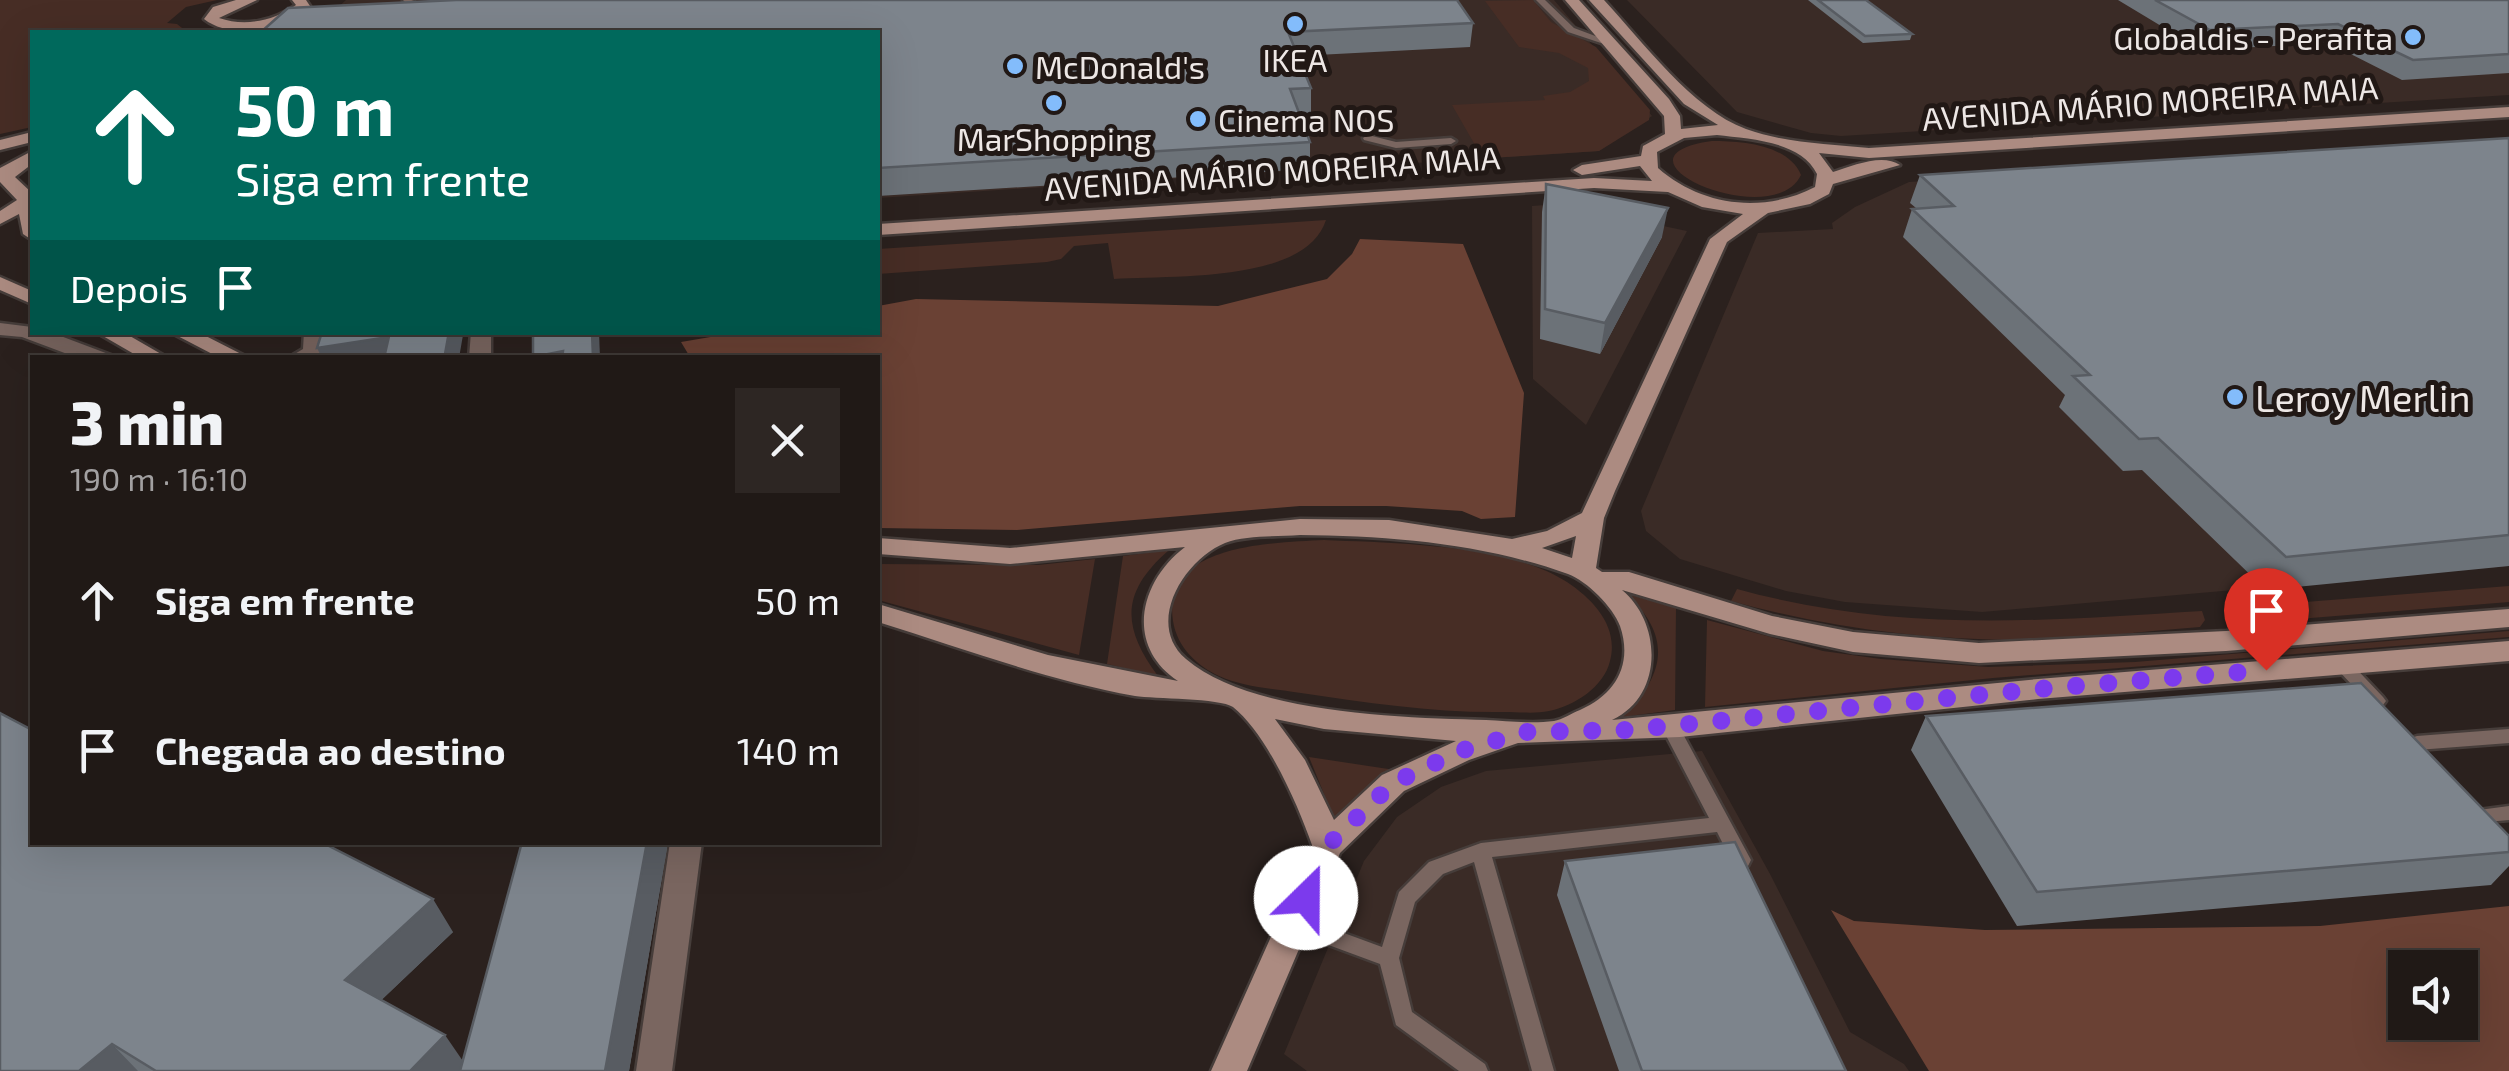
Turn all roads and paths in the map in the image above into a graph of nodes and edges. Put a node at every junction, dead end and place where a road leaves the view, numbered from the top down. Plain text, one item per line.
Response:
1 (250, 0) edge
2 (299, 0) edge
3 (1540, 0) edge
4 (1572, 0) edge
5 (1596, 0) edge
6 (252, 28) edge
7 (223, 29) edge
8 (1610, 43) junction
9 (2509, 112) edge
10 (2509, 125) edge
11 (1743, 132) junction
12 (1673, 136) junction
13 (30, 138) edge
14 (1368, 138) dead end
15 (1451, 142) dead end
16 (0, 145) edge
17 (1794, 146) junction
18 (30, 157) edge
19 (1646, 160) junction
20 (4, 174) edge
21 (1828, 180) junction
22 (1671, 188) junction
23 (1693, 197) junction
24 (24, 203) junction
25 (1764, 208) junction
26 (880, 215) edge
27 (0, 218) edge
28 (30, 226) edge
29 (880, 229) edge
30 (1720, 239) junction
31 (0, 283) edge
32 (30, 297) edge
33 (0, 329) edge
34 (30, 332) edge
35 (37, 335) edge
36 (112, 335) edge
37 (190, 335) edge
38 (314, 335) edge
39 (233, 348) edge
40 (88, 355) edge
41 (152, 355) edge
42 (306, 355) edge
43 (1592, 518) junction
44 (1222, 534) junction
45 (880, 546) edge
46 (1512, 548) junction
47 (1590, 575) junction
48 (880, 614) edge
49 (2509, 618) edge
50 (2509, 650) edge
51 (2342, 664) junction
52 (1232, 697) junction
53 (1670, 726) junction
54 (2406, 731) junction
55 (1525, 732) junction
56 (1560, 732) junction
57 (2509, 736) edge
58 (2431, 758) edge
59 (2509, 813) edge
60 (1723, 824) junction
61 (2509, 839) edge
62 (686, 845) edge
63 (1328, 845) junction
64 (1481, 851) junction
65 (1748, 877) edge
66 (1295, 924) junction
67 (1389, 958) junction
68 (654, 1071) edge
69 (1229, 1071) edge
70 (1477, 1071) edge
71 (1543, 1071) edge

1 - 7 main road
2 - 6 main road
3 - 8 lane
4 - 8 main road
5 - 11 main road
6 - 7 main road
8 - 12 main road
9 - 17 main road, AVENIDA MÁRIO MOREIRA MAIA
10 - 21 main road, AVENIDA MÁRIO MOREIRA MAIA
11 - 12 main road
11 - 17 main road, AVENIDA MÁRIO MOREIRA MAIA
12 - 19 main road
13 - 16 main road
14 - 15 lane
17 - 21 main road
18 - 20 main road
19 - 22 main road
19 - 26 main road, AVENIDA MÁRIO MOREIRA MAIA
20 - 24 main road
21 - 25 main road, AVENIDA MÁRIO MOREIRA MAIA
22 - 23 main road
22 - 29 main road, AVENIDA MÁRIO MOREIRA MAIA
23 - 25 main road
23 - 30 main road
24 - 27 main road
24 - 28 main road
25 - 30 main road
30 - 43 main road
31 - 32 main road
33 - 34 street
35 - 40 street
36 - 41 main road
37 - 39 main road
38 - 42 street
43 - 46 main road
43 - 47 main road
44 - 45 main road
44 - 46 main road
44 - 52 main road
46 - 47 main road
47 - 49 main road
47 - 56 main road
48 - 52 main road
50 - 51 main road
51 - 53 main road
51 - 54 lane
52 - 55 main road
52 - 63 main road
53 - 56 main road
53 - 60 lane
54 - 57 lane
54 - 58 lane
55 - 56 main road
55 - 63 main road
59 - 61 lane
60 - 64 lane
60 - 65 lane
62 - 68 street
63 - 66 main road
64 - 67 lane
64 - 71 lane
66 - 67 lane
66 - 69 main road
67 - 70 lane

